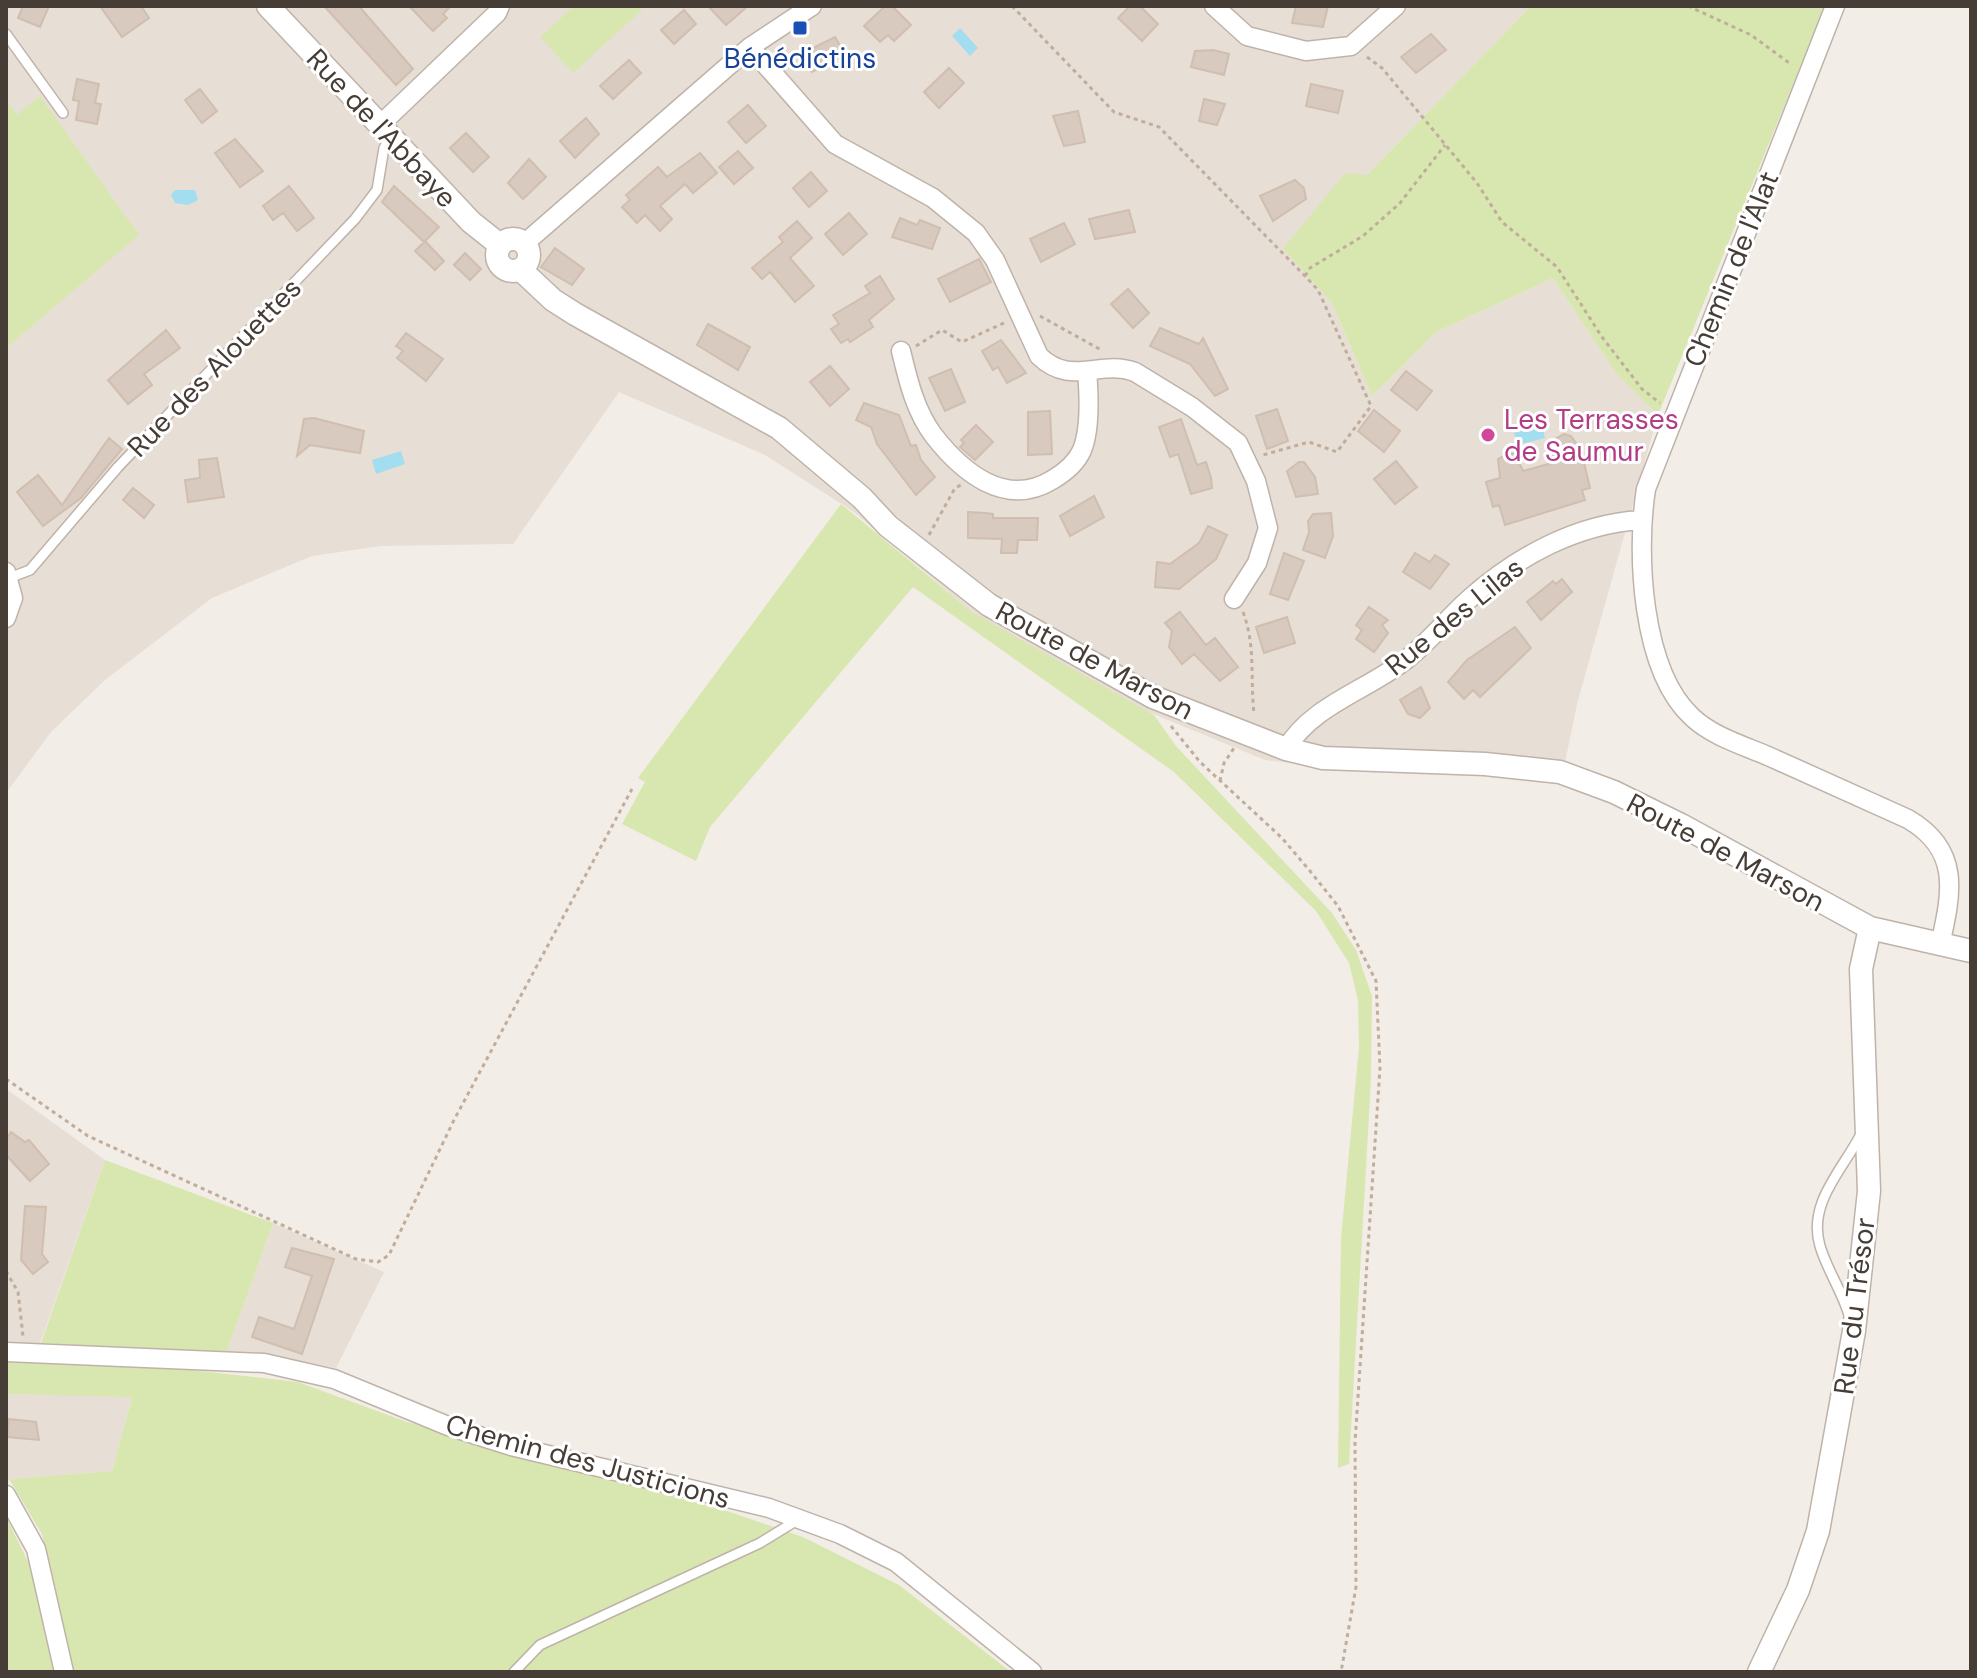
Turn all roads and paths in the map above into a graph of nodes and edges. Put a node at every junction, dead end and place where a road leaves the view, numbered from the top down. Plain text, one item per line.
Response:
1 (268, 6) edge
2 (500, 6) edge
3 (812, 6) edge
4 (1012, 6) edge
5 (1214, 6) edge
6 (1396, 6) edge
7 (1688, 6) edge
8 (1835, 6) edge
9 (6, 34) edge
10 (1351, 46) junction
11 (750, 47) junction
12 (1808, 76) junction
13 (63, 113) dead end
14 (385, 131) junction
15 (1445, 145) junction
16 (525, 243) junction
17 (500, 245) junction
18 (521, 270) junction
19 (1305, 276) junction
20 (1020, 316) junction
21 (901, 351) joint
22 (1125, 368) junction
23 (1087, 371) junction
24 (1673, 414) junction
25 (1246, 462) junction
26 (977, 478) junction
27 (1641, 520) junction
28 (919, 553) junction
29 (8, 575) edge
30 (1234, 599) joint
31 (6, 618) edge
32 (1153, 697) junction
33 (1245, 734) junction
34 (1286, 749) junction
35 (1220, 781) junction
36 (632, 789) dead end
37 (1870, 928) junction
38 (1940, 945) junction
39 (1971, 951) edge
40 (6, 1079) edge
41 (1868, 1118) junction
42 (6, 1271) edge
43 (1854, 1331) junction
44 (15, 1352) edge
45 (6, 1495) edge
46 (799, 1519) junction
47 (64, 1672) edge
48 (514, 1672) edge
49 (1032, 1672) edge
50 (1341, 1672) edge
51 (1759, 1672) edge

1 - 14 street, Rue de l'Abbaye
2 - 14 street
3 - 11 street
4 - 19 path
5 - 10 street
6 - 10 street
7 - 12 path
8 - 12 street, Chemin de l'Alat
9 - 13 lane
10 - 15 path
11 - 16 street
11 - 20 street
12 - 24 street, Chemin de l'Alat
14 - 17 street, Rue de l'Abbaye
14 - 29 lane, Rue des Alouettes
15 - 19 path
15 - 24 path
16 - 17 street
16 - 18 street
17 - 18 street
18 - 28 street, Route de Marson
19 - 25 path
20 - 21 path
20 - 22 path
20 - 23 street
21 - 26 street
22 - 23 street
22 - 25 street
23 - 26 street
24 - 27 street, Chemin de l'Alat
25 - 30 street
26 - 28 path
27 - 34 street, Rue des Lilas
27 - 38 street, Chemin de l'Alat
28 - 32 street, Route de Marson
29 - 31 street
30 - 33 path
32 - 33 street, Route de Marson
32 - 35 path
33 - 34 street, Route de Marson
33 - 35 path
34 - 37 street, Route de Marson
35 - 50 path
36 - 40 path
37 - 38 street, Route de Marson
37 - 41 street, Rue du Trésor
38 - 39 street, Route de Marson
41 - 43 street, Rue du Trésor
41 - 43 lane
42 - 44 path
43 - 51 street, Rue du Trésor
44 - 46 street, Chemin des Justicions
45 - 47 street
46 - 48 lane
46 - 49 street, Chemin des Justicions

